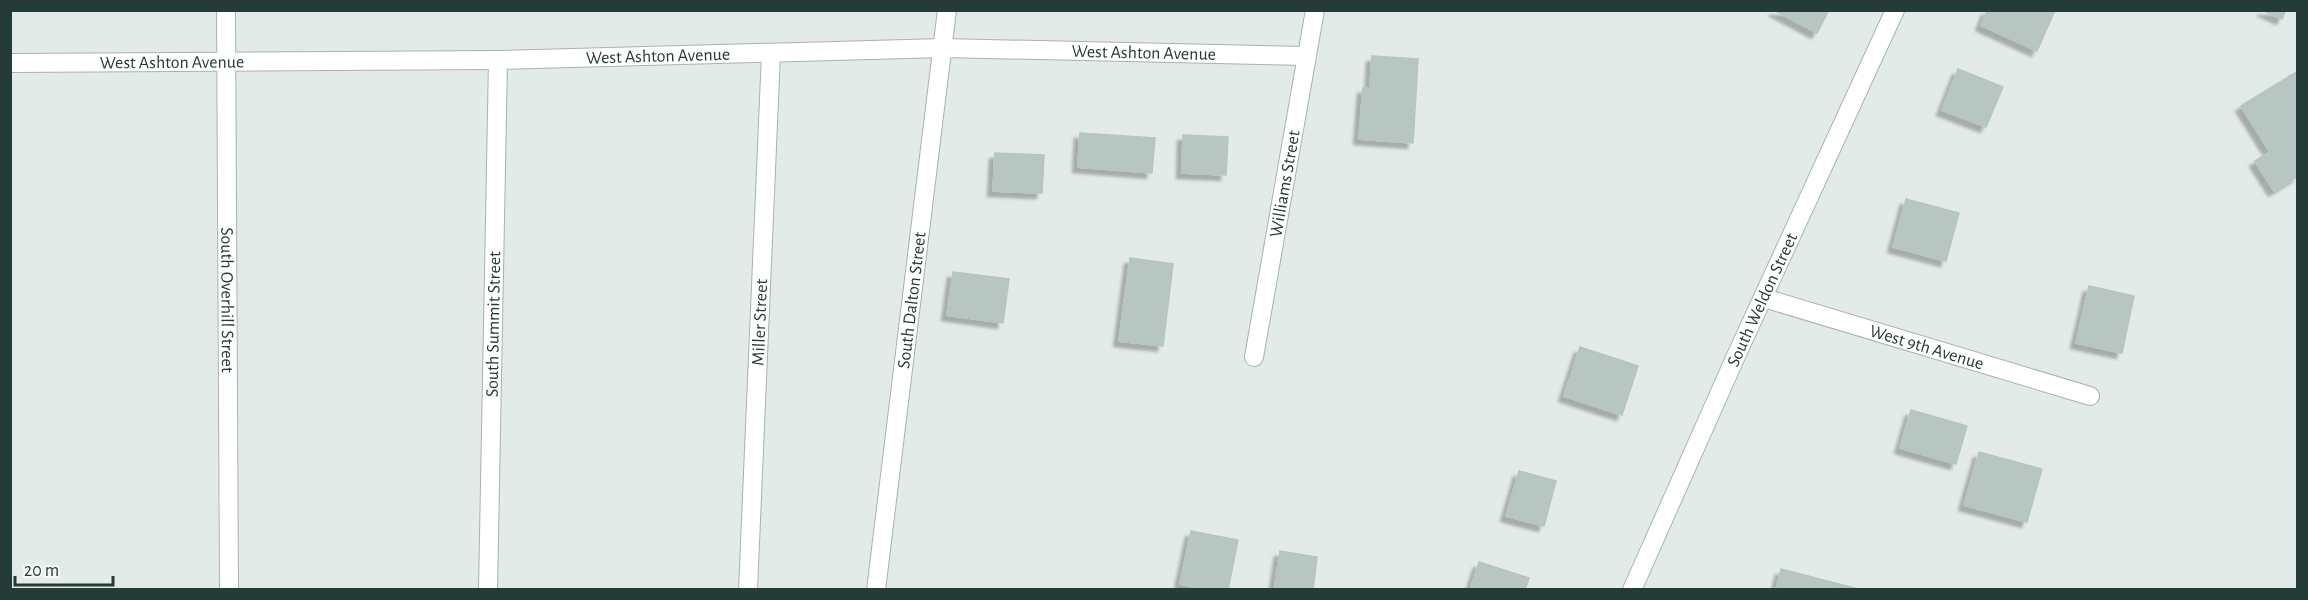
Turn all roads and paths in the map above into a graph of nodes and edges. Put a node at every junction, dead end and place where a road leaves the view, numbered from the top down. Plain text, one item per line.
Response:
1 (226, 10) edge
2 (947, 10) edge
3 (1315, 10) edge
4 (1895, 10) edge
5 (943, 48) junction
6 (771, 53) junction
7 (1306, 56) junction
8 (498, 60) junction
9 (226, 61) junction
10 (10, 63) edge
11 (1764, 298) junction
12 (1254, 357) dead end
13 (2090, 396) dead end
14 (228, 590) edge
15 (488, 590) edge
16 (748, 590) edge
17 (876, 590) edge
18 (1632, 590) edge

1 - 9 street, South Overhill Street
2 - 5 street, South Dalton Street
3 - 7 street, Williams Street
4 - 11 street, South Weldon Street
5 - 6 street, West Ashton Avenue
5 - 7 street, West Ashton Avenue
5 - 17 street, South Dalton Street
6 - 8 street, West Ashton Avenue
6 - 16 street, Miller Street
7 - 12 street, Williams Street
8 - 9 street, West Ashton Avenue
8 - 15 street, South Summit Street
9 - 10 street, West Ashton Avenue
9 - 14 street, South Overhill Street
11 - 13 street, West 9th Avenue
11 - 18 street, South Weldon Street

